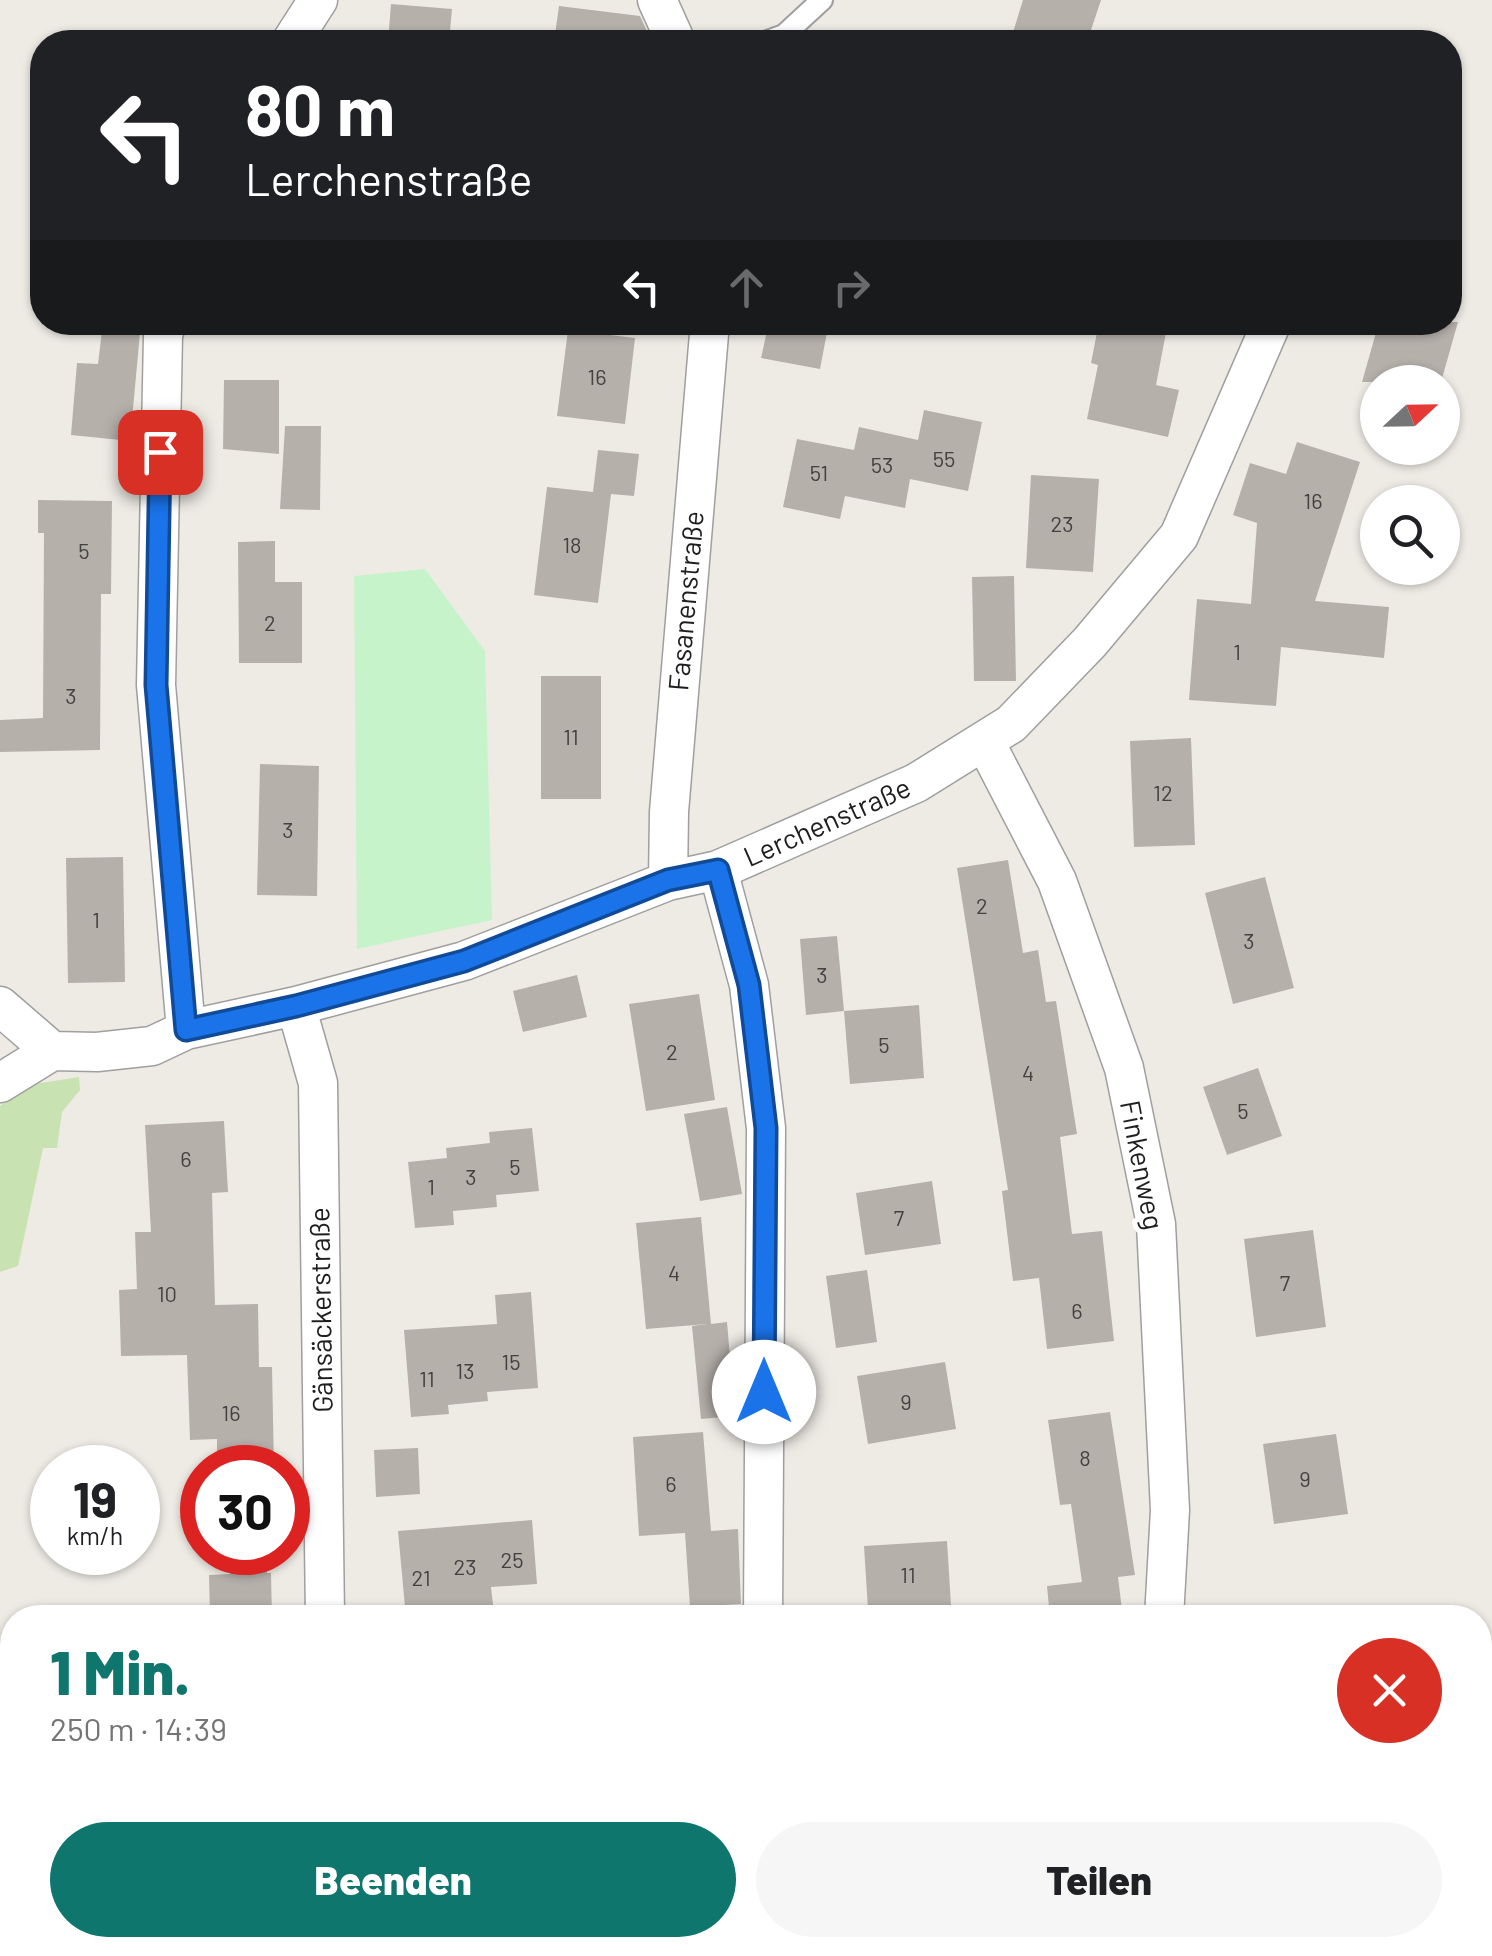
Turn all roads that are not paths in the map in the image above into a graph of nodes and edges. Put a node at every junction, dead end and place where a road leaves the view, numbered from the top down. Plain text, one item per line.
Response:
1 (318, 0) edge
2 (657, 0) edge
3 (822, 0) edge
4 (299, 30) edge
5 (671, 30) edge
6 (789, 30) edge
7 (162, 335) edge
8 (709, 335) edge
9 (1266, 335) edge
10 (985, 742) junction
11 (718, 870) junction
12 (668, 880) junction
13 (0, 1006) edge
14 (296, 1006) junction
15 (186, 1030) junction
16 (52, 1051) junction
17 (0, 1083) edge
18 (325, 1605) edge
19 (763, 1605) edge
20 (1165, 1605) edge

1 - 4 street
2 - 5 street
3 - 6 lane
7 - 15 street
8 - 12 street, Fasanenstraße
9 - 10 street, Lerchenstraße
10 - 11 street, Lerchenstraße
10 - 20 street, Finkenweg
11 - 12 street, Lerchenstraße
11 - 19 street
12 - 14 street, Lerchenstraße
13 - 16 street
14 - 15 street, Lerchenstraße
14 - 18 street, Gänsäckerstraße
15 - 16 street, Lerchenstraße
16 - 17 street

